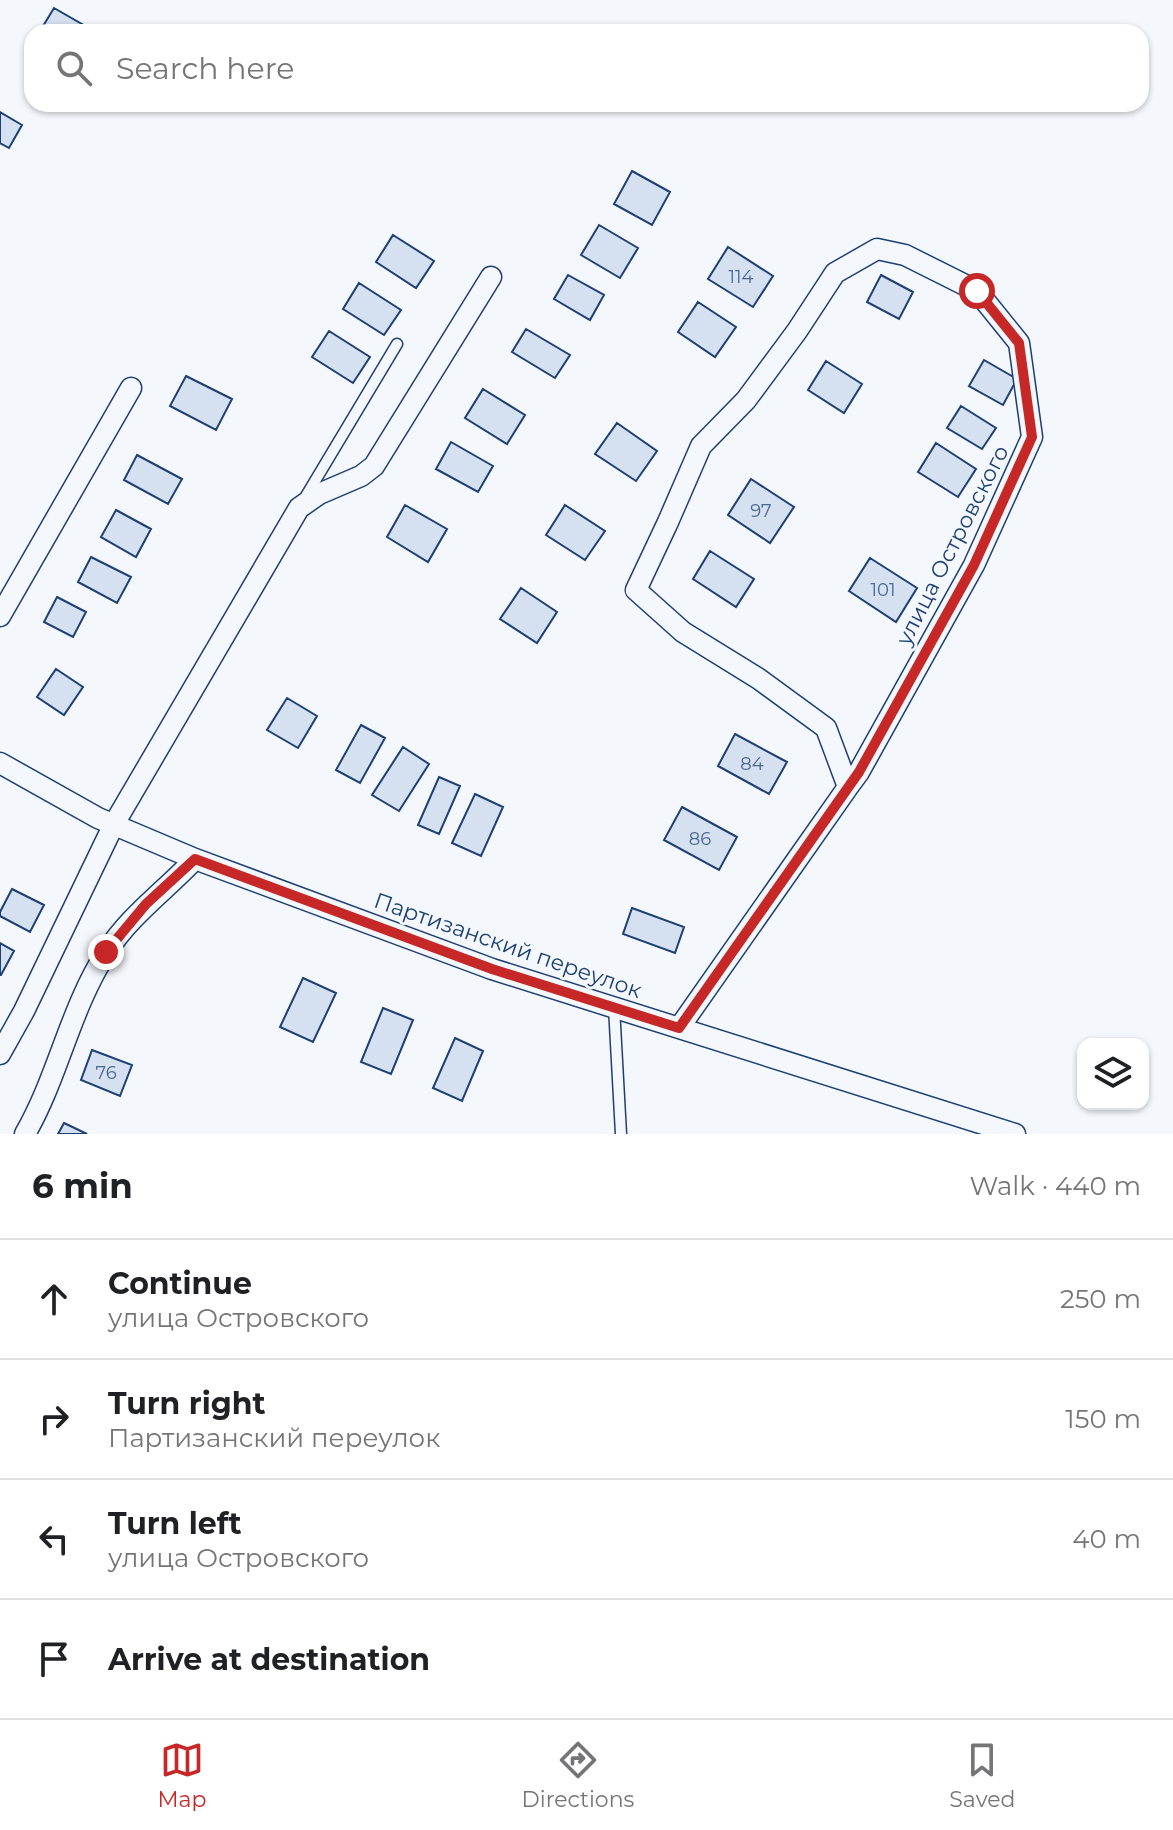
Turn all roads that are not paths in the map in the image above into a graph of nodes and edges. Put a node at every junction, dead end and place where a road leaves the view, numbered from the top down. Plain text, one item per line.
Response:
1 (491, 277) dead end
2 (397, 344) dead end
3 (131, 388) dead end
4 (299, 508) junction
5 (0, 616) edge
6 (0, 763) edge
7 (848, 787) junction
8 (114, 824) junction
9 (195, 859) junction
10 (614, 1007) junction
11 (679, 1028) junction
12 (0, 1054) edge
13 (25, 1134) edge
14 (621, 1134) edge
15 (1015, 1134) edge

1 - 4 street
2 - 4 lane
3 - 5 street
4 - 8 street
6 - 8 street, Партизанский переулок
7 - 7 street, улица Островского
7 - 11 street, улица Островского
8 - 9 street, Партизанский переулок
8 - 12 street
9 - 10 street, Партизанский переулок
9 - 13 street
10 - 11 street, Партизанский переулок
10 - 14 lane
11 - 15 street, Партизанский переулок

